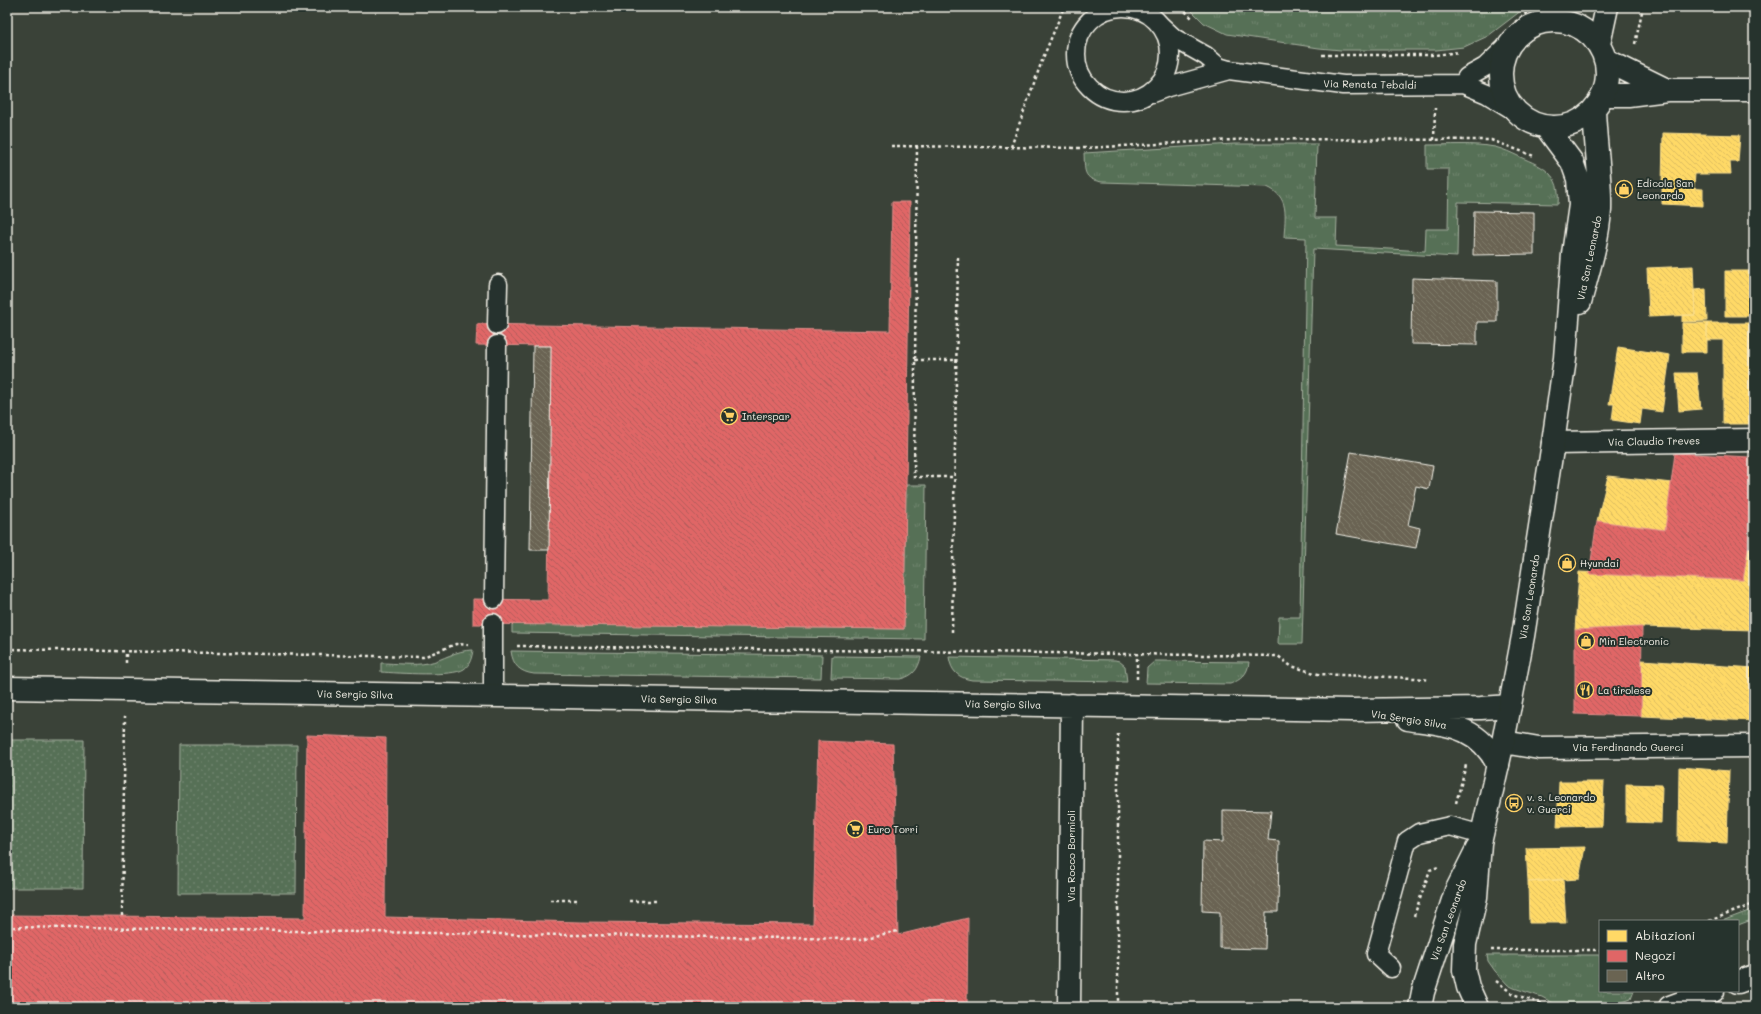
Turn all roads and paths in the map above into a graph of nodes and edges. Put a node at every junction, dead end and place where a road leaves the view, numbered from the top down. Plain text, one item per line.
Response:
1 (1064, 7) edge
2 (1091, 7) edge
3 (1181, 7) edge
4 (1563, 7) edge
5 (1607, 7) edge
6 (1643, 7) edge
7 (1535, 15) edge
8 (1152, 16) edge
9 (1197, 23) dead end
10 (1080, 34) junction
11 (1508, 36) junction
12 (1635, 48) dead end
13 (1462, 51) dead end
14 (1602, 52) junction
15 (1318, 56) dead end
16 (1229, 70) junction
17 (1463, 84) junction
18 (1667, 90) junction
19 (1754, 90) edge
20 (1146, 96) junction
21 (1599, 102) junction
22 (1515, 111) junction
23 (1546, 127) junction
24 (891, 146) dead end
25 (917, 146) junction
26 (1011, 147) junction
27 (1536, 157) dead end
28 (958, 256) dead end
29 (498, 284) dead end
30 (498, 324) dead end
31 (497, 345) dead end
32 (1566, 358) junction
33 (915, 360) junction
34 (956, 360) junction
35 (1754, 440) edge
36 (1553, 443) junction
37 (954, 477) junction
38 (494, 600) dead end
39 (493, 624) dead end
40 (952, 632) dead end
41 (493, 645) junction
42 (7, 649) edge
43 (126, 652) junction
44 (1137, 654) junction
45 (1431, 680) dead end
46 (7, 688) edge
47 (126, 690) junction
48 (493, 696) junction
49 (1072, 705) junction
50 (1136, 706) junction
51 (1510, 706) junction
52 (1352, 710) junction
53 (1503, 742) junction
54 (1754, 746) edge
55 (1466, 760) dead end
56 (1498, 764) junction
57 (1450, 826) junction
58 (1482, 835) junction
59 (550, 900) dead end
60 (579, 900) dead end
61 (629, 900) dead end
62 (656, 901) dead end
63 (1754, 904) edge
64 (122, 916) dead end
65 (1712, 920) edge
66 (1412, 922) dead end
67 (7, 927) edge
68 (898, 931) dead end
69 (1487, 950) dead end
70 (1599, 950) edge
71 (1391, 968) dead end
72 (1754, 976) edge
73 (1466, 981) junction
74 (1739, 982) edge
75 (1710, 992) edge
76 (1069, 1007) edge
77 (1118, 1007) edge
78 (1420, 1007) edge
79 (1476, 1007) edge
80 (1551, 1007) edge
81 (1670, 1007) edge

1 - 26 path
2 - 10 lane, Via Renata Tebaldi
3 - 9 path
4 - 7 street
5 - 14 street
6 - 12 path
7 - 11 path
7 - 11 street
7 - 14 street
8 - 10 lane, Via Renata Tebaldi
8 - 16 lane, Via Renata Tebaldi
8 - 20 lane, Via Renata Tebaldi
10 - 20 lane, Via Renata Tebaldi
11 - 17 lane
11 - 22 street
13 - 15 path
14 - 18 street
14 - 21 street
16 - 17 lane, Via Renata Tebaldi
16 - 20 lane, Via Renata Tebaldi
17 - 22 lane, Via Renata Tebaldi
18 - 19 street
18 - 21 street
21 - 23 street
21 - 32 street, Via San Leonardo
22 - 23 street
23 - 32 street, Via San Leonardo
24 - 25 path
25 - 26 path
25 - 33 path
26 - 27 path
28 - 34 path
29 - 30 lane
31 - 38 lane
32 - 36 street, Via San Leonardo
33 - 34 path
33 - 37 path
34 - 37 path
35 - 36 street, Via Claudio Treves
36 - 51 street, Via San Leonardo
37 - 40 path
39 - 41 lane
41 - 43 path
41 - 44 path
41 - 48 lane
42 - 43 path
43 - 47 path
44 - 45 path
44 - 50 path
46 - 47 street, Via Sergio Silva
47 - 48 street, Via Sergio Silva
47 - 64 path
48 - 49 street, Via Sergio Silva
49 - 50 street, Via Sergio Silva
49 - 76 street, Via Rocco Bormioli
50 - 52 street, Via Sergio Silva
50 - 77 path
51 - 52 street, Via Sergio Silva
51 - 53 street, Via San Leonardo
52 - 56 street, Via Sergio Silva
53 - 54 street, Via Ferdinando Guerci
53 - 56 street, Via San Leonardo
55 - 57 path
56 - 58 street, Via San Leonardo
57 - 58 lane
57 - 66 path
57 - 71 lane
58 - 73 street, Via San Leonardo
58 - 78 street, Via San Leonardo
59 - 60 path
61 - 62 path
63 - 65 path
67 - 68 path
69 - 70 path
72 - 74 street
73 - 79 street, Via San Leonardo
73 - 80 path
75 - 81 street

